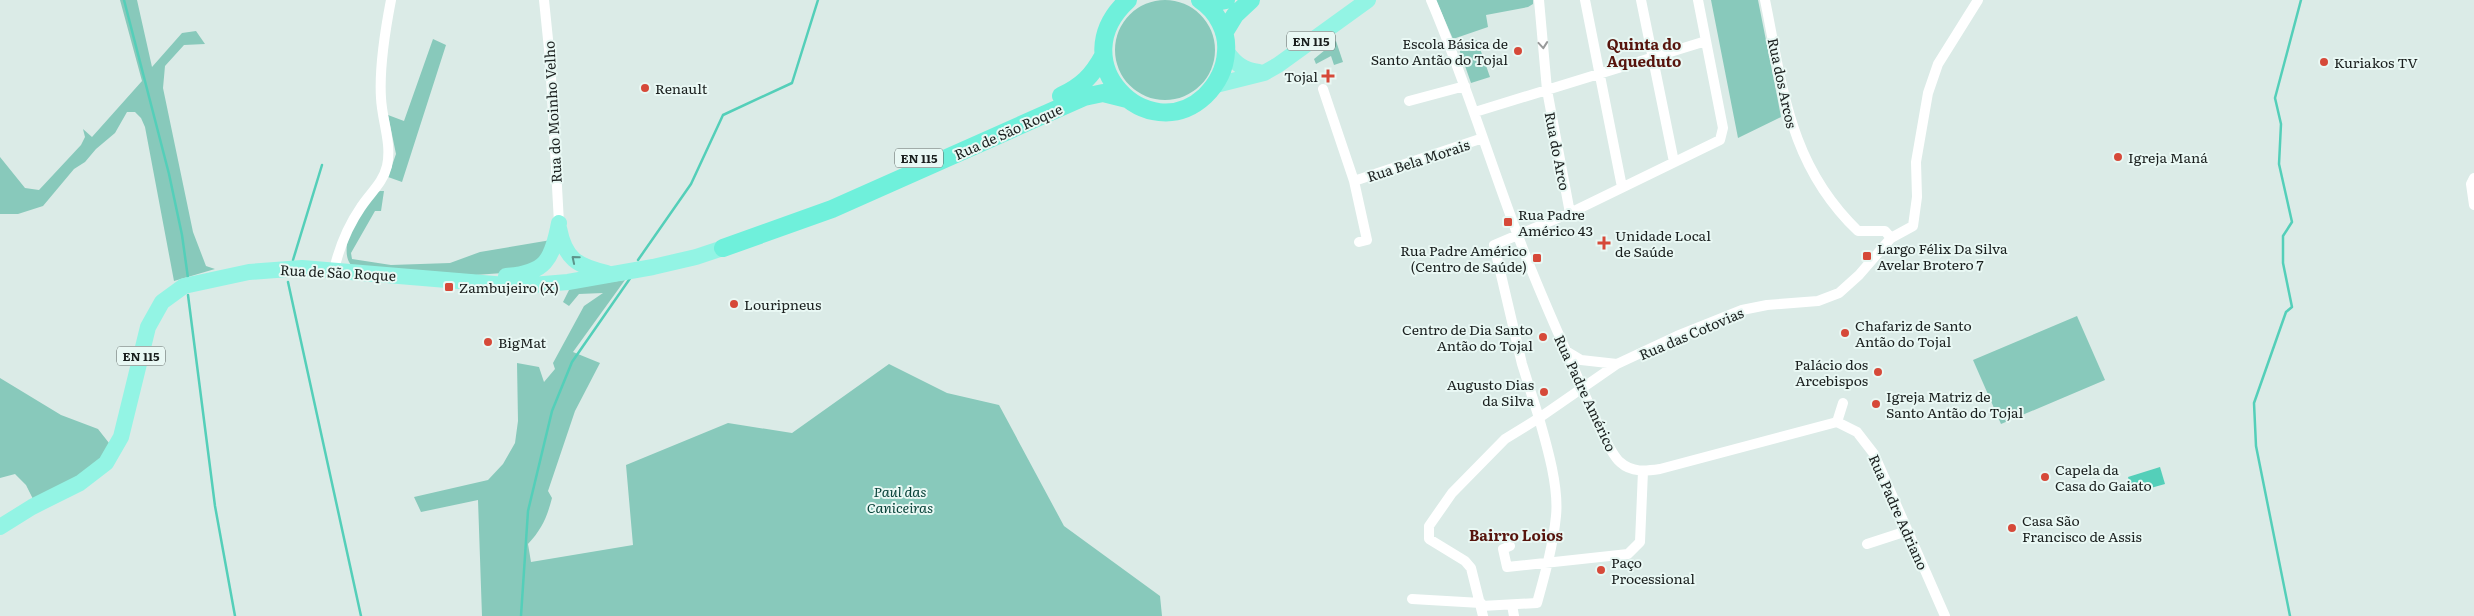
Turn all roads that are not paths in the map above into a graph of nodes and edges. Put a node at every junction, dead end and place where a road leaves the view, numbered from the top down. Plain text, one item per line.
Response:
1 (390, 0) edge
2 (544, 0) edge
3 (1128, 0) edge
4 (1226, 0) edge
5 (1252, 0) edge
6 (1431, 0) edge
7 (1539, 0) edge
8 (1585, 0) edge
9 (1641, 0) edge
10 (1698, 0) edge
11 (1765, 0) edge
12 (1978, 0) edge
13 (1203, 2) edge
14 (1361, 2) edge
15 (1224, 32) junction
16 (1706, 41) junction
17 (1227, 52) junction
18 (1103, 56) junction
19 (1652, 58) junction
20 (1264, 73) junction
21 (1599, 74) junction
22 (1216, 85) junction
23 (1465, 86) junction
24 (1323, 89) dead end
25 (1547, 90) junction
26 (1127, 99) junction
27 (1409, 101) dead end
28 (1475, 112) junction
29 (1483, 138) junction
30 (1674, 162) junction
31 (2474, 178) edge
32 (1354, 181) junction
33 (1622, 187) junction
34 (2474, 205) edge
35 (1570, 213) junction
36 (559, 223) junction
37 (1518, 236) junction
38 (1891, 238) junction
39 (1359, 242) dead end
40 (723, 248) junction
41 (553, 251) junction
42 (334, 270) junction
43 (612, 274) junction
44 (478, 282) junction
45 (568, 282) junction
46 (1565, 350) junction
47 (1591, 363) junction
48 (1617, 364) junction
49 (1576, 376) junction
50 (1581, 387) junction
51 (1842, 403) dead end
52 (1539, 418) junction
53 (1837, 422) junction
54 (1643, 471) junction
55 (0, 527) edge
56 (1907, 531) junction
57 (1867, 544) dead end
58 (1510, 546) dead end
59 (1549, 563) junction
60 (1412, 599) dead end
61 (1512, 605) junction
62 (1482, 608) edge
63 (1514, 616) edge
64 (1945, 616) edge

1 - 42 street
2 - 36 street, Rua do Moinho Velho
3 - 18 highway
4 - 13 highway
5 - 15 highway
6 - 23 street, Rua Padre Américo
7 -> 25 street, Rua do Arco
8 - 21 street
9 - 19 street
10 - 16 street
11 - 38 street, Rua dos Arcos
12 - 38 street
13 - 15 highway
14 - 20 main road, EN 115
15 - 17 highway
16 - 19 street
16 - 30 street
17 - 20 main road
17 - 22 highway
18 - 26 highway
18 - 40 highway, Rua de São Roque / EN 115
19 - 21 street
19 - 30 street
20 - 22 main road, EN 115
21 - 25 street
21 - 33 street
22 - 26 highway, Rua de São Roque
23 - 27 street
23 - 28 street, Rua Padre Américo
24 - 32 street
25 - 28 street
25 - 35 street, Rua do Arco
26 - 40 highway, Rua de São Roque / EN 115
28 - 29 street, Rua Padre Américo
29 - 32 street, Rua Bela Morais
29 - 37 street, Rua Padre Américo
30 - 33 street
31 - 34 street
32 - 39 street
33 - 35 street
35 - 37 street
36 - 41 main road
43 -> 36 main road
37 - 46 street, Rua Padre Américo
37 - 52 street
38 - 48 street, Rua das Cotovias
40 - 43 main road, Rua de São Roque / EN 115
41 - 44 main road
41 - 45 main road
42 - 44 main road, Rua de São Roque / EN 115
42 - 55 main road, Rua de São Roque / EN 115
43 - 45 main road, Rua de São Roque / EN 115
44 - 45 main road, Rua de São Roque / EN 115
46 - 47 street, Rua das Cotovias
46 - 49 street, Rua Padre Américo
47 - 48 street, Rua das Cotovias
47 - 49 street
48 - 50 street, Rua das Cotovias
49 - 50 street, Rua Padre Américo
50 - 52 street, Rua das Cotovias
50 - 54 street, Rua Padre Américo
51 - 53 street
52 - 59 street
52 - 62 street, Rua das Cotovias
53 - 54 street
53 - 56 street, Rua Padre Adriano
54 - 59 street
56 - 57 street
56 - 64 street, Rua Padre Adriano
58 - 59 street
59 - 61 street
60 - 62 street
61 - 62 street
61 - 63 street

